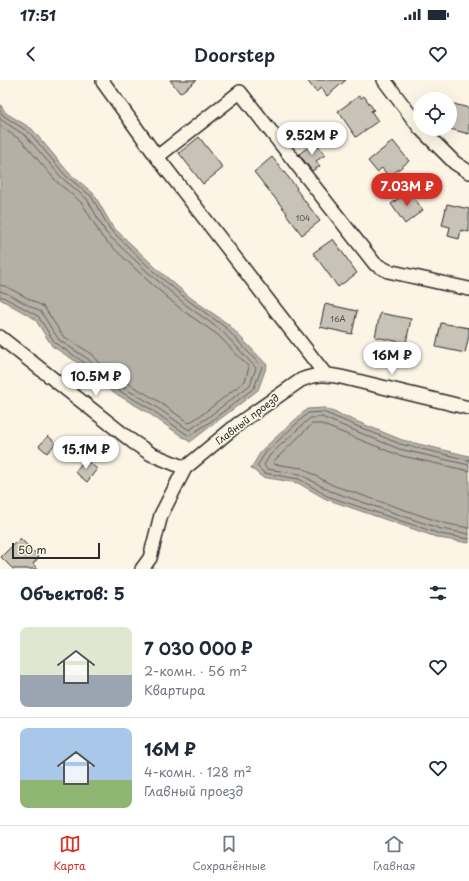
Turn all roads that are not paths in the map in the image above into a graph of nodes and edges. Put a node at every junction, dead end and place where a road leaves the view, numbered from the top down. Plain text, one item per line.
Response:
1 (103, 80) edge
2 (384, 80) edge
3 (413, 119) edge
4 (428, 136) edge
5 (157, 157) junction
6 (469, 172) edge
7 (469, 289) edge
8 (0, 337) edge
9 (319, 375) junction
10 (469, 408) edge
11 (185, 468) junction
12 (142, 569) edge

1 - 5 street
2 - 3 street
4 - 6 street
5 - 7 street
5 - 9 street
8 - 11 street
9 - 10 street
9 - 11 street, Главный проезд
11 - 12 street

